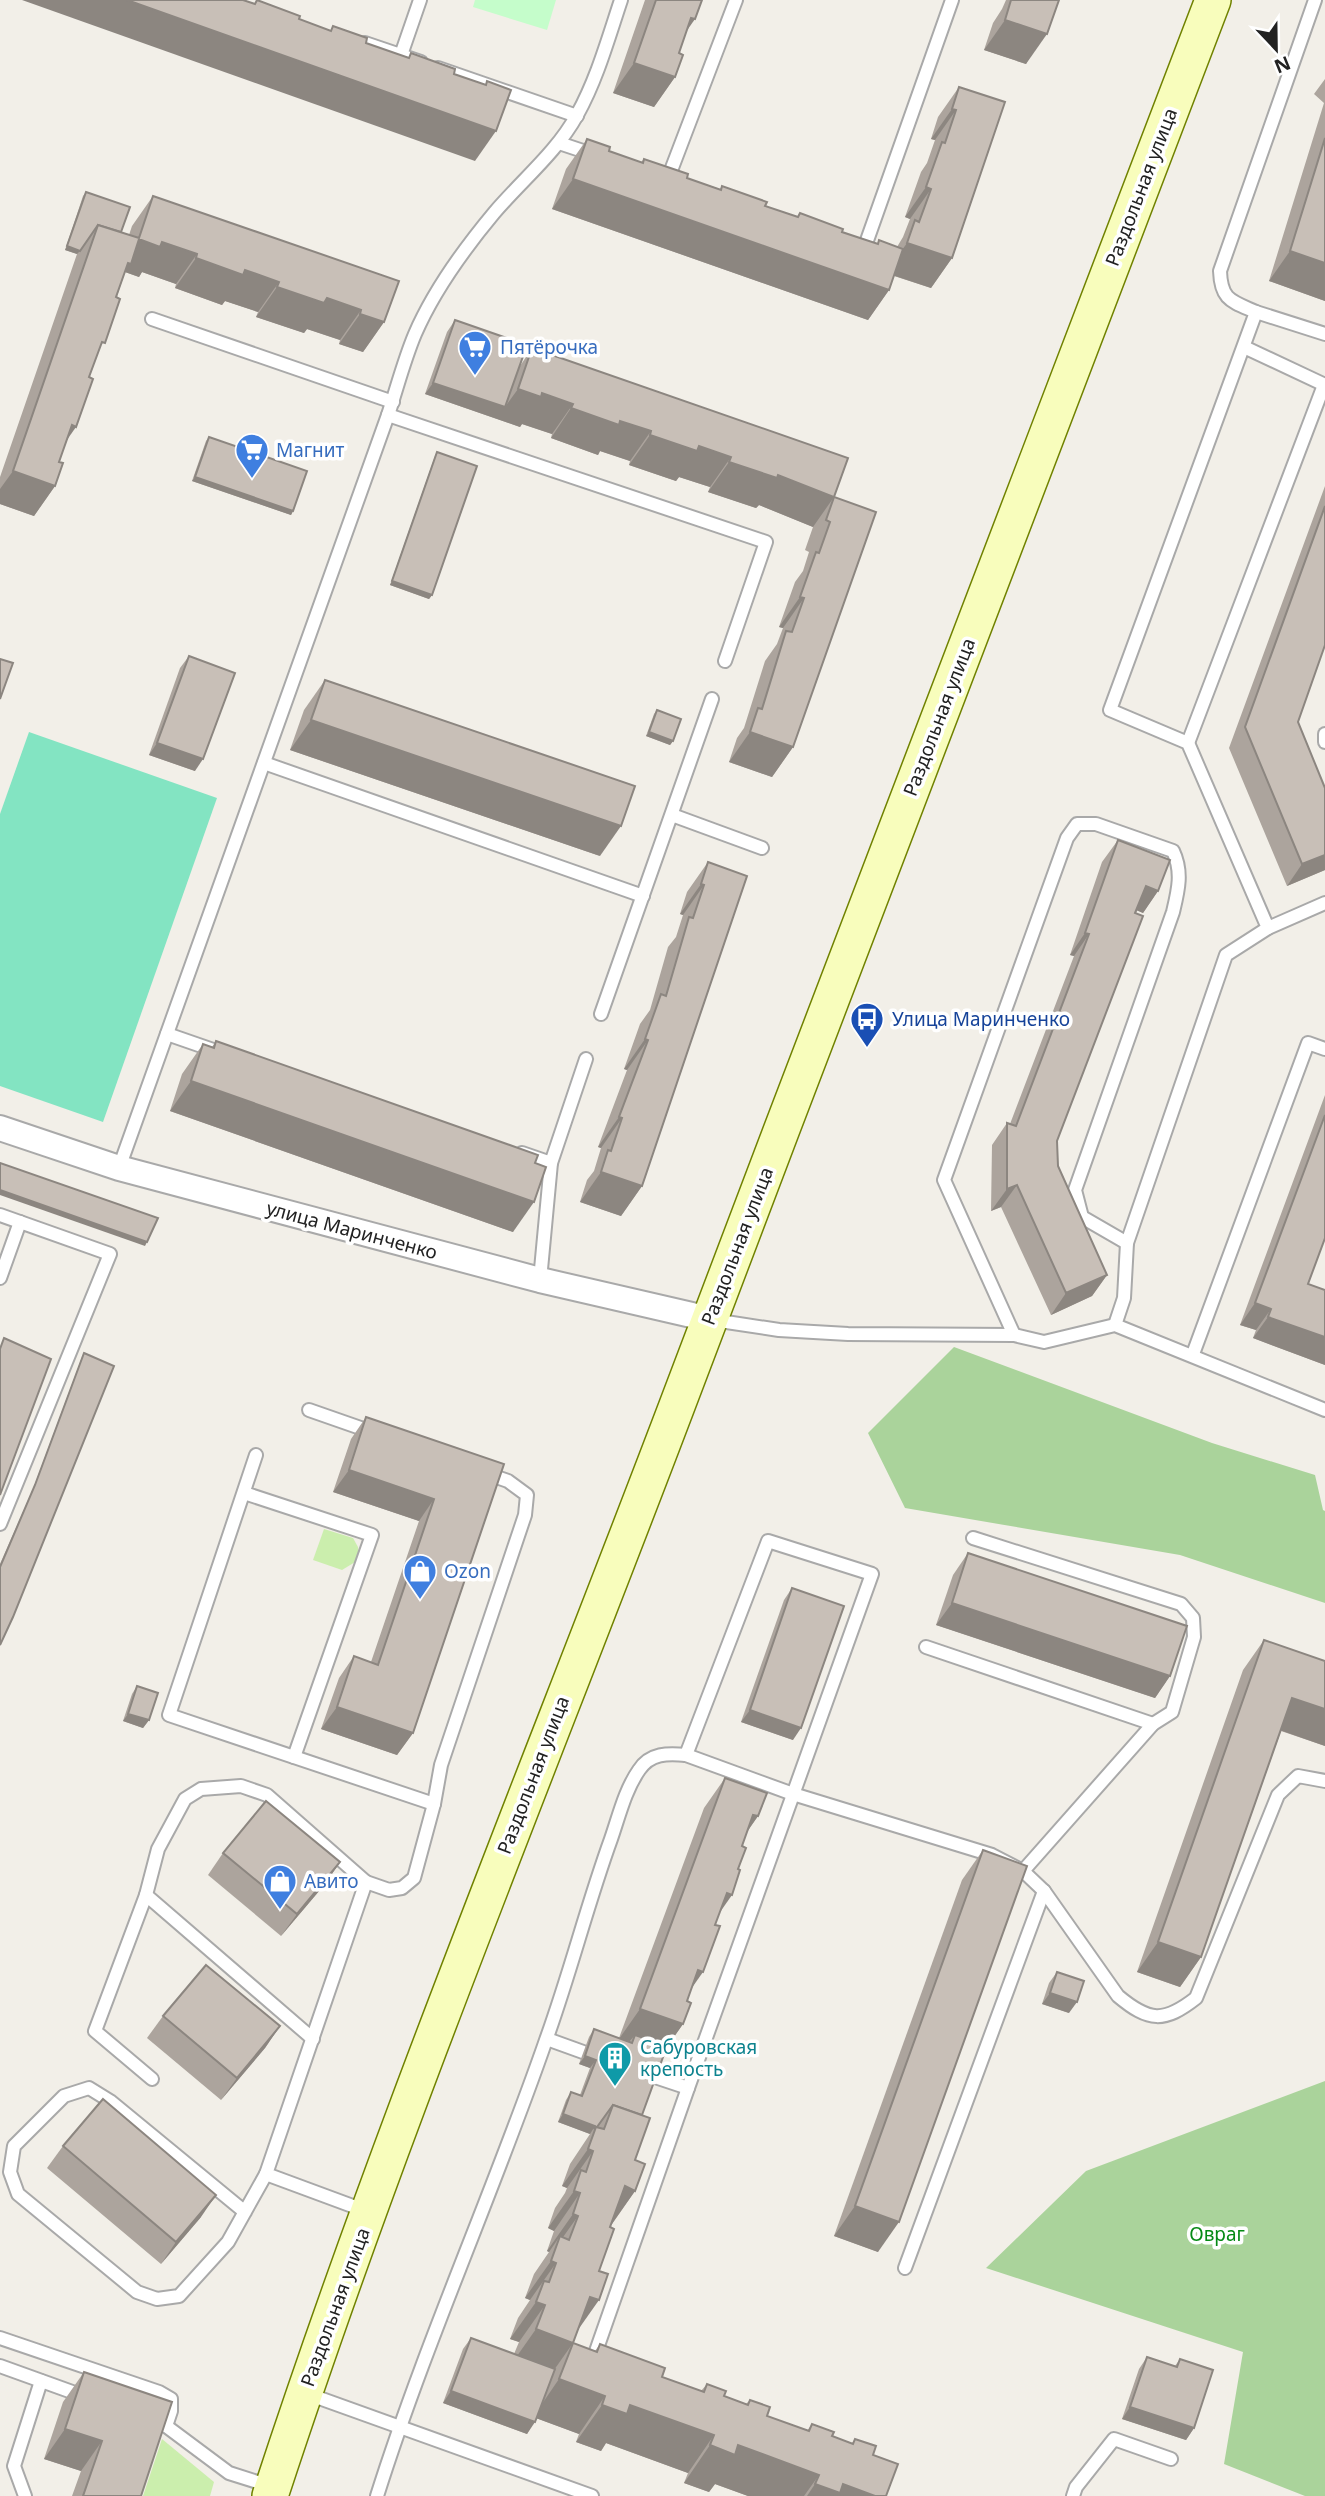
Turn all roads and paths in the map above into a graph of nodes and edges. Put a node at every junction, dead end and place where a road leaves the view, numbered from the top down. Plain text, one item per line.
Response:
1 (420, 0) edge
2 (621, 0) edge
3 (737, 0) edge
4 (951, 0) edge
5 (1213, 0) edge
6 (1315, 0) edge
7 (348, 37) edge
8 (401, 55) junction
9 (577, 116) junction
10 (559, 143) junction
11 (607, 160) edge
12 (680, 185) edge
13 (851, 244) edge
14 (1256, 312) junction
15 (152, 319) dead end
16 (1325, 334) edge
17 (1244, 347) junction
18 (1324, 385) edge
19 (393, 402) junction
20 (388, 415) junction
21 (725, 661) dead end
22 (712, 699) dead end
23 (1325, 734) edge
24 (1325, 742) edge
25 (1188, 743) junction
26 (264, 763) junction
27 (672, 815) junction
28 (762, 848) dead end
29 (643, 896) junction
30 (1325, 903) edge
31 (1268, 928) junction
32 (601, 1014) dead end
33 (167, 1034) junction
34 (1325, 1049) edge
35 (233, 1056) edge
36 (586, 1059) dead end
37 (0, 1128) edge
38 (511, 1149) edge
39 (551, 1163) junction
40 (119, 1168) junction
41 (0, 1215) edge
42 (20, 1222) junction
43 (1127, 1243) junction
44 (0, 1278) edge
45 (540, 1280) junction
46 (709, 1319) junction
47 (1115, 1325) junction
48 (1014, 1335) junction
49 (1193, 1354) junction
50 (309, 1410) dead end
51 (1325, 1410) edge
52 (384, 1436) edge
53 (256, 1455) dead end
54 (471, 1468) edge
55 (244, 1493) junction
56 (0, 1524) edge
57 (973, 1538) dead end
58 (926, 1647) dead end
59 (1153, 1724) junction
60 (686, 1755) junction
61 (294, 1757) junction
62 (1325, 1781) edge
63 (793, 1794) junction
64 (434, 1804) junction
65 (1023, 1871) junction
66 (366, 1882) junction
67 (1044, 1891) junction
68 (146, 1895) junction
69 (313, 2039) junction
70 (547, 2039) junction
71 (583, 2052) edge
72 (652, 2076) edge
73 (152, 2079) dead end
74 (688, 2088) junction
75 (266, 2174) junction
76 (245, 2212) junction
77 (369, 2212) junction
78 (905, 2268) dead end
79 (1, 2342) edge
80 (594, 2357) edge
81 (0, 2366) edge
82 (41, 2381) junction
83 (304, 2392) junction
84 (104, 2403) edge
85 (141, 2417) edge
86 (166, 2426) junction
87 (399, 2427) junction
88 (1171, 2459) dead end
89 (272, 2492) edge
90 (25, 2496) edge
91 (377, 2496) edge
92 (592, 2496) edge
93 (1073, 2496) edge

1 - 8 lane
2 - 9 lane
3 - 12 lane
4 - 13 lane
5 - 46 main road, Раздольная улица
6 - 14 lane
7 - 8 lane
8 - 9 lane
9 - 10 lane
10 - 11 lane
10 - 19 lane
14 - 16 lane
14 - 17 lane
15 - 19 lane
17 - 18 lane
17 - 25 lane
18 - 25 lane
19 - 20 lane
20 - 21 lane
20 - 26 lane
22 - 27 lane
23 - 24 lane
25 - 31 lane
26 - 29 lane
26 - 33 lane
27 - 28 lane
27 - 29 lane
29 - 32 lane
30 - 31 lane
31 - 43 lane
33 - 35 lane
33 - 40 lane
34 - 49 lane
36 - 39 lane
37 - 40 street, улица Маринченко
38 - 39 lane
39 - 45 lane
40 - 45 street, улица Маринченко
41 - 42 lane
42 - 44 lane
42 - 56 lane
43 - 47 lane
43 - 48 lane
45 - 46 street, улица Маринченко
46 - 48 lane
46 - 77 main road, Раздольная улица
47 - 48 lane
47 - 49 lane
49 - 51 lane
50 - 52 lane
53 - 55 lane
54 - 64 lane
55 - 61 lane
55 - 61 lane
57 - 59 lane
58 - 59 lane
59 - 65 lane
60 - 63 lane
60 - 63 lane
60 - 70 lane
61 - 64 lane
62 - 67 lane
63 - 65 lane
63 - 74 lane
64 - 66 lane
65 - 67 lane
66 - 68 lane
66 - 69 lane
67 - 78 lane
68 - 69 lane
68 - 73 lane
69 - 75 lane
70 - 71 lane
70 - 87 lane
72 - 74 lane
74 - 80 lane
75 - 76 lane
75 - 77 lane
76 - 76 lane
77 - 83 main road, Раздольная улица
79 - 86 lane
81 - 82 lane
82 - 84 lane
82 - 90 lane
83 - 87 lane
83 - 89 main road, Раздольная улица
85 - 86 lane
86 - 89 lane
87 - 91 lane
87 - 92 lane
88 - 93 lane

